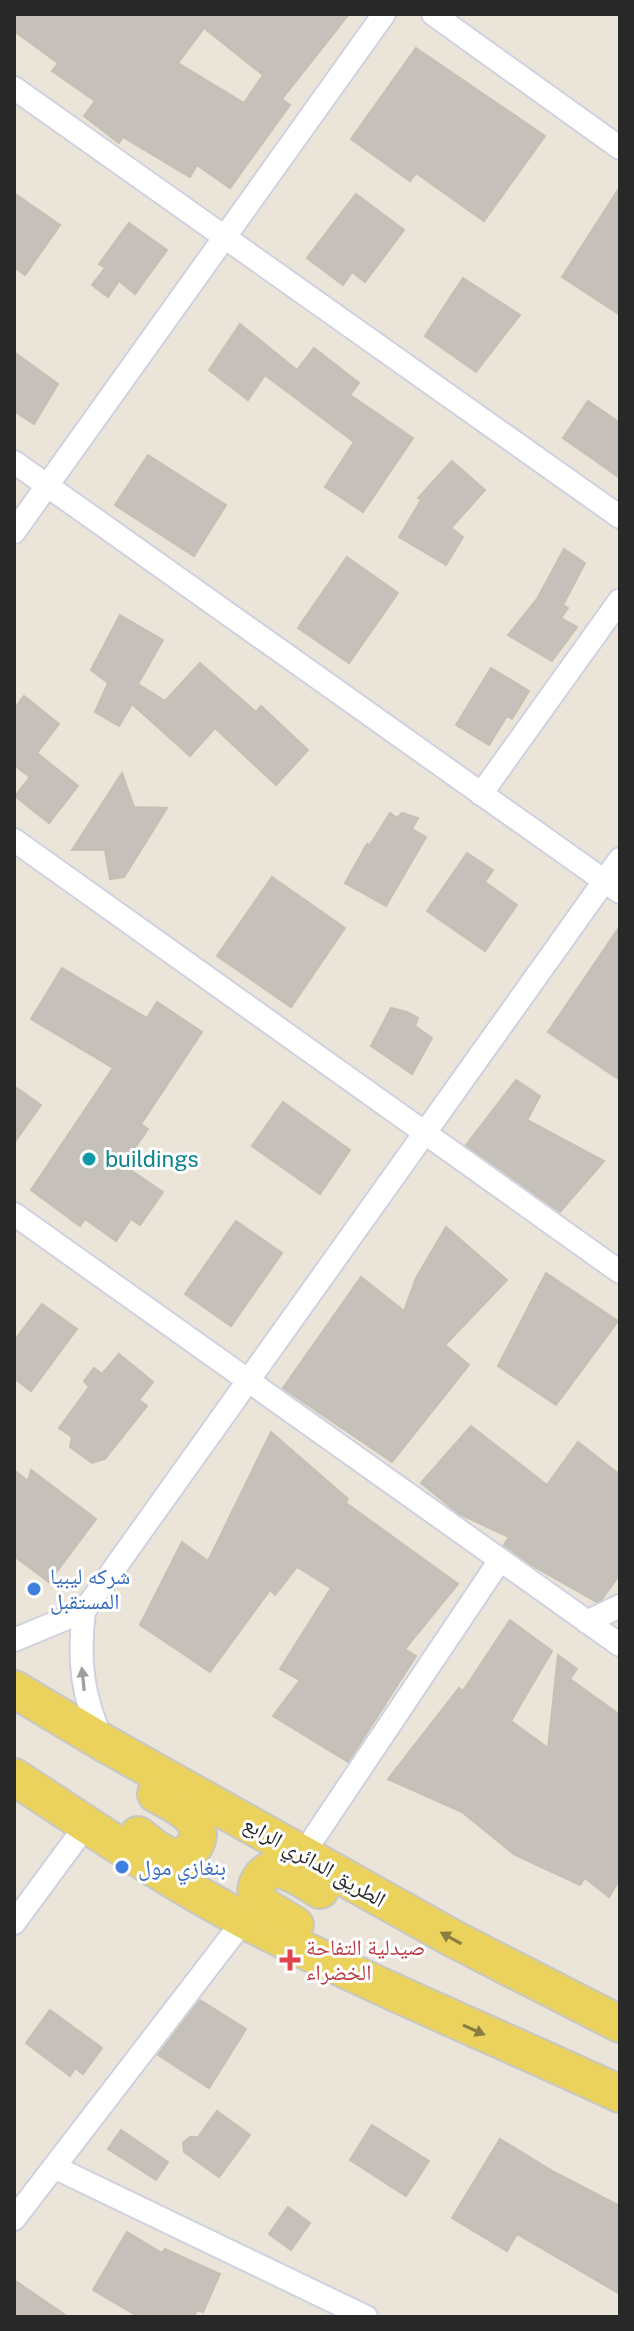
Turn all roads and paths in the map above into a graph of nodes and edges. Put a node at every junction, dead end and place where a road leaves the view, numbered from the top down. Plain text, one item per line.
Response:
1 (384, 14) edge
2 (433, 14) edge
3 (14, 88) edge
4 (620, 148) edge
5 (225, 237) junction
6 (14, 462) edge
7 (47, 486) junction
8 (620, 517) edge
9 (14, 532) edge
10 (620, 600) edge
11 (481, 794) junction
12 (14, 840) edge
13 (620, 859) edge
14 (612, 886) edge
15 (425, 1133) junction
16 (14, 1214) edge
17 (620, 1272) edge
18 (248, 1381) junction
19 (500, 1560) junction
20 (620, 1606) edge
21 (84, 1611) junction
22 (587, 1622) junction
23 (14, 1640) edge
24 (620, 1645) edge
25 (14, 1689) edge
26 (14, 1700) edge
27 (104, 1743) junction
28 (14, 1751) edge
29 (14, 1777) edge
30 (87, 1824) junction
31 (303, 1854) junction
32 (244, 1920) junction
33 (14, 1923) edge
34 (549, 1989) junction
35 (398, 1996) junction
36 (620, 2024) edge
37 (620, 2094) edge
38 (54, 2167) junction
39 (14, 2219) edge
40 (366, 2317) edge

1 - 5 street
2 - 4 street
3 - 5 street
5 - 7 street
5 - 8 street
6 - 7 street
7 - 9 street
7 - 11 street
10 - 11 street
11 - 14 street
12 - 15 street
13 - 14 street
14 - 15 street
15 - 17 street
15 - 18 street
16 - 18 street
18 - 19 street
18 - 21 street
19 - 22 street
19 - 31 street
20 - 22 street
21 - 23 street
27 -> 21 street
22 - 24 street
25 - 27 main road, الطريق الدائري الرابع
26 - 28 main road
27 - 31 main road, الطريق الدائري الرابع
29 - 30 main road
30 - 32 main road
30 - 33 street
34 -> 31 main road, الطريق الدائري الرابع
32 - 35 main road
32 - 38 street
34 - 35 main road
34 - 36 main road, الطريق الدائري الرابع
35 -> 37 main road
38 - 39 street
38 - 40 street

